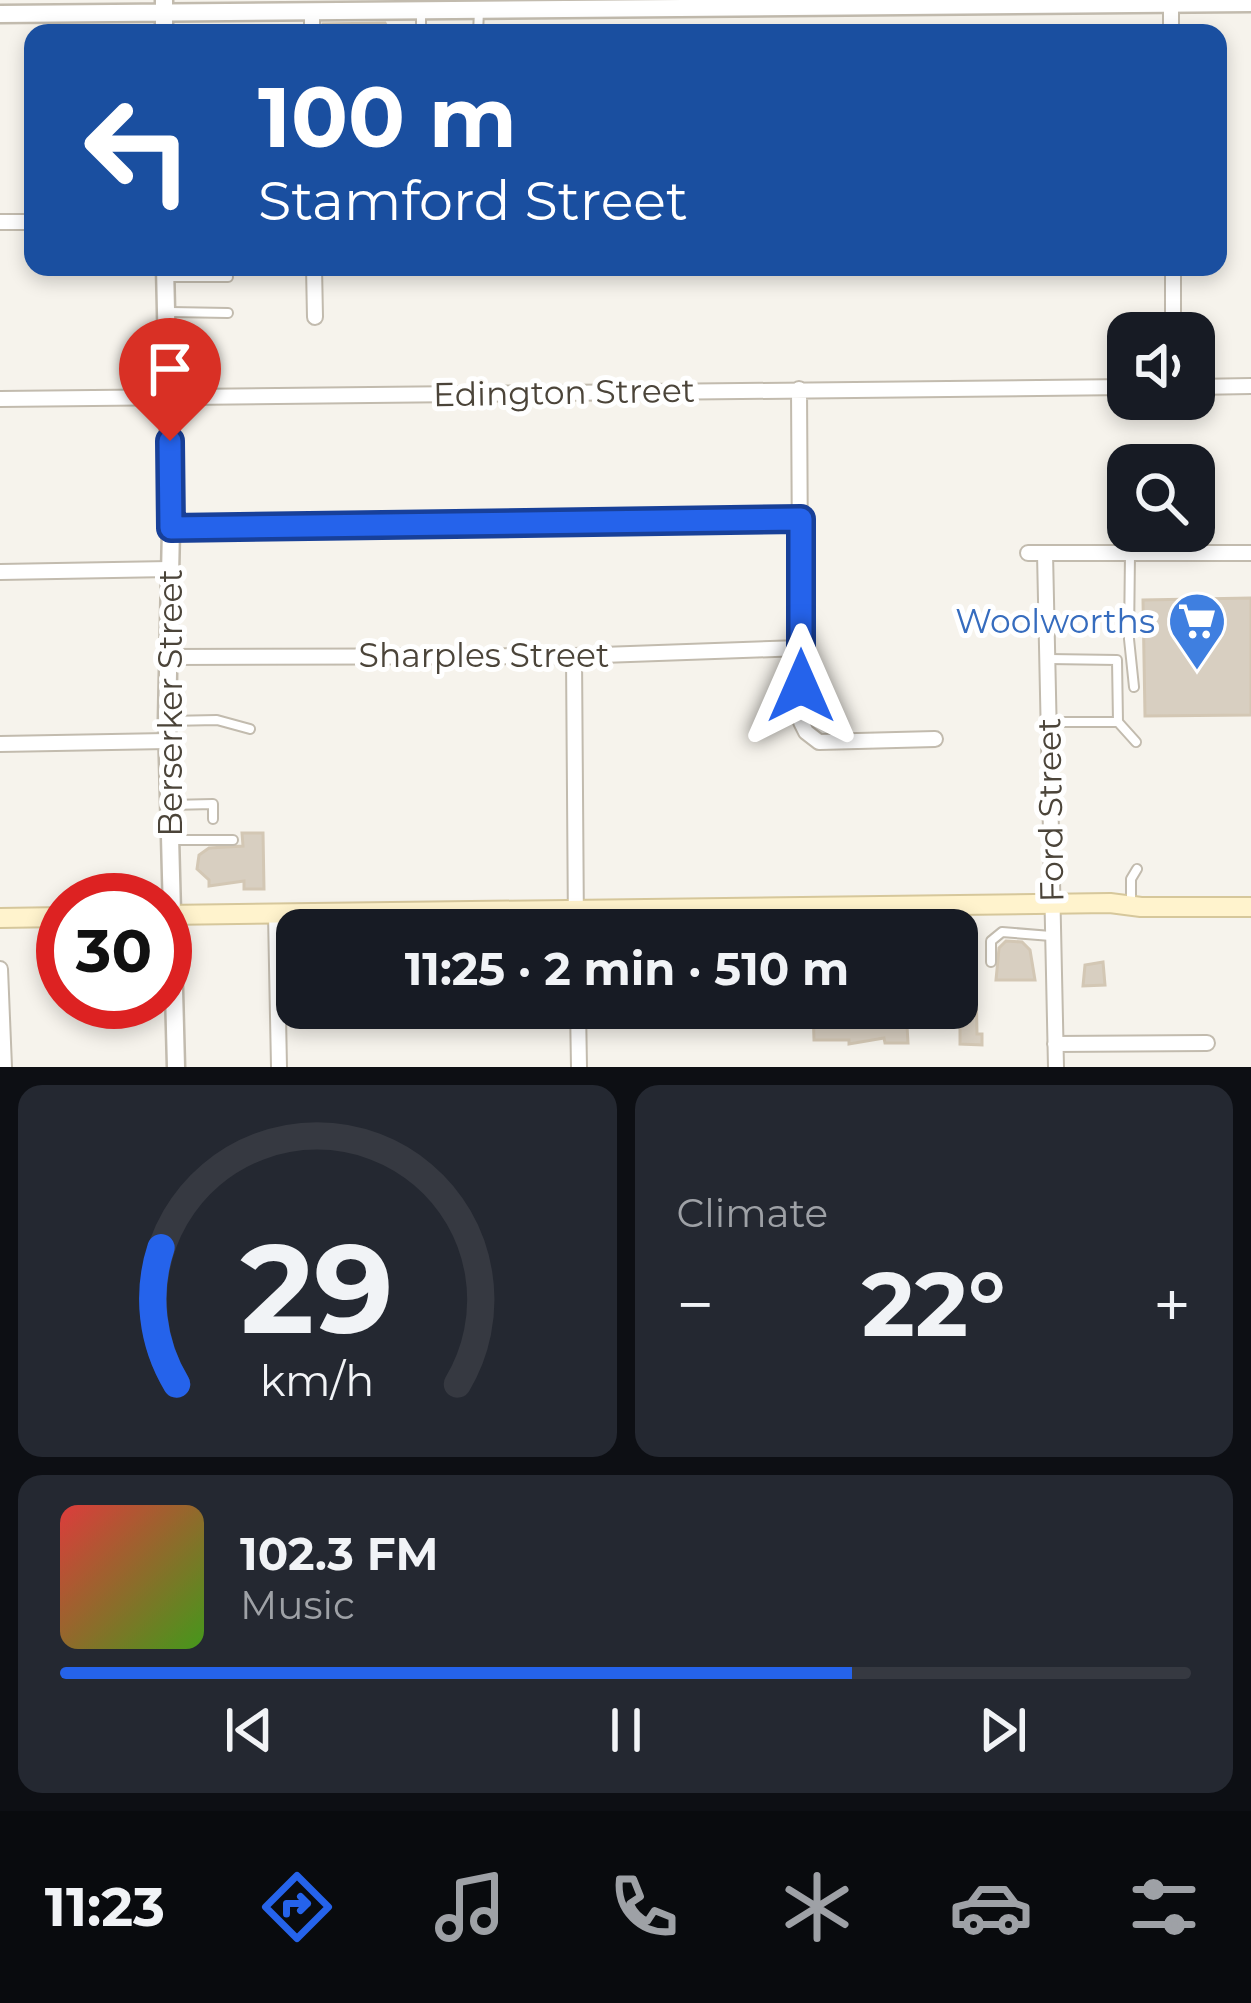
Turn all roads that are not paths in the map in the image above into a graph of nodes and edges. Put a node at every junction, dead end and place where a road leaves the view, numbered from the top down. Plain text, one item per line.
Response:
1 (1251, 3) edge
2 (826, 4) edge
3 (1171, 4) junction
4 (164, 6) edge
5 (434, 7) edge
6 (478, 10) junction
7 (312, 11) junction
8 (0, 14) edge
9 (312, 24) edge
10 (478, 24) edge
11 (1171, 24) edge
12 (314, 276) edge
13 (1172, 276) edge
14 (228, 277) dead end
15 (163, 281) edge
16 (166, 312) junction
17 (1173, 312) edge
18 (228, 313) dead end
19 (315, 317) dead end
20 (1251, 386) edge
21 (1107, 387) edge
22 (1215, 387) edge
23 (799, 389) junction
24 (170, 398) junction
25 (0, 399) edge
26 (801, 519) junction
27 (171, 528) junction
28 (1028, 553) dead end
29 (1045, 553) junction
30 (1251, 553) edge
31 (1130, 554) junction
32 (170, 569) junction
33 (0, 572) edge
34 (1130, 639) junction
35 (801, 648) junction
36 (166, 656) junction
37 (574, 656) junction
38 (1047, 659) junction
39 (1117, 660) junction
40 (1134, 687) dead end
41 (167, 721) junction
42 (1049, 722) junction
43 (1118, 722) junction
44 (250, 728) dead end
45 (935, 739) dead end
46 (167, 741) junction
47 (1136, 742) dead end
48 (0, 744) edge
49 (169, 805) junction
50 (213, 820) dead end
51 (170, 840) junction
52 (233, 840) dead end
53 (1137, 869) dead end
54 (169, 873) edge
55 (1251, 897) edge
56 (1131, 903) junction
57 (1052, 905) junction
58 (1251, 907) edge
59 (784, 908) joint
60 (575, 909) edge
61 (767, 909) edge
62 (276, 914) edge
63 (192, 915) edge
64 (36, 917) edge
65 (0, 918) edge
66 (1053, 936) junction
67 (991, 962) dead end
68 (0, 970) edge
69 (174, 1029) edge
70 (279, 1029) edge
71 (578, 1029) edge
72 (1207, 1043) dead end
73 (1055, 1044) junction
74 (4, 1067) edge
75 (176, 1067) edge
76 (280, 1067) edge
77 (579, 1067) edge
78 (1056, 1067) edge

1 - 3 street
2 - 3 street
2 - 6 street
3 - 11 street
4 - 7 street
4 - 8 street
5 - 6 street
5 - 7 street
6 - 10 lane
7 - 9 street
12 - 19 street
13 - 17 street
14 - 15 lane
15 - 16 street, Berserker Street
16 - 18 lane
16 - 24 street, Berserker Street
20 - 22 street
21 - 23 street, Edington Street
23 - 24 street, Edington Street
23 - 26 street
24 - 25 street, Edington Street
24 - 27 street, Berserker Street
26 - 27 street
26 - 35 street
27 - 32 street, Berserker Street
28 - 29 street
29 - 31 street
29 - 38 street, Ford Street
30 - 31 street
31 - 34 lane
32 - 33 street
32 - 36 street, Berserker Street
34 - 39 lane
34 - 40 lane
35 - 37 street, Sharples Street
35 - 45 street
36 - 37 street, Sharples Street
36 - 41 street, Berserker Street
37 - 60 street
38 - 39 lane
38 - 42 street, Ford Street
39 - 43 lane
41 - 44 lane
41 - 46 street, Berserker Street
42 - 43 lane
42 - 57 street, Ford Street
43 - 47 lane
46 - 48 street
46 - 49 street, Berserker Street
49 - 50 lane
49 - 51 street, Berserker Street
51 - 52 lane
51 - 54 street, Berserker Street
53 - 56 lane
55 - 56 main road
56 - 57 main road
56 - 58 main road
57 - 59 main road
57 - 66 street, Ford Street
59 - 61 main road
62 - 63 main road
64 - 65 main road
66 - 67 lane
66 - 73 street, Ford Street
68 - 74 street
69 - 75 street, Berserker Street
70 - 76 street
71 - 77 street
72 - 73 street
73 - 78 street, Ford Street

